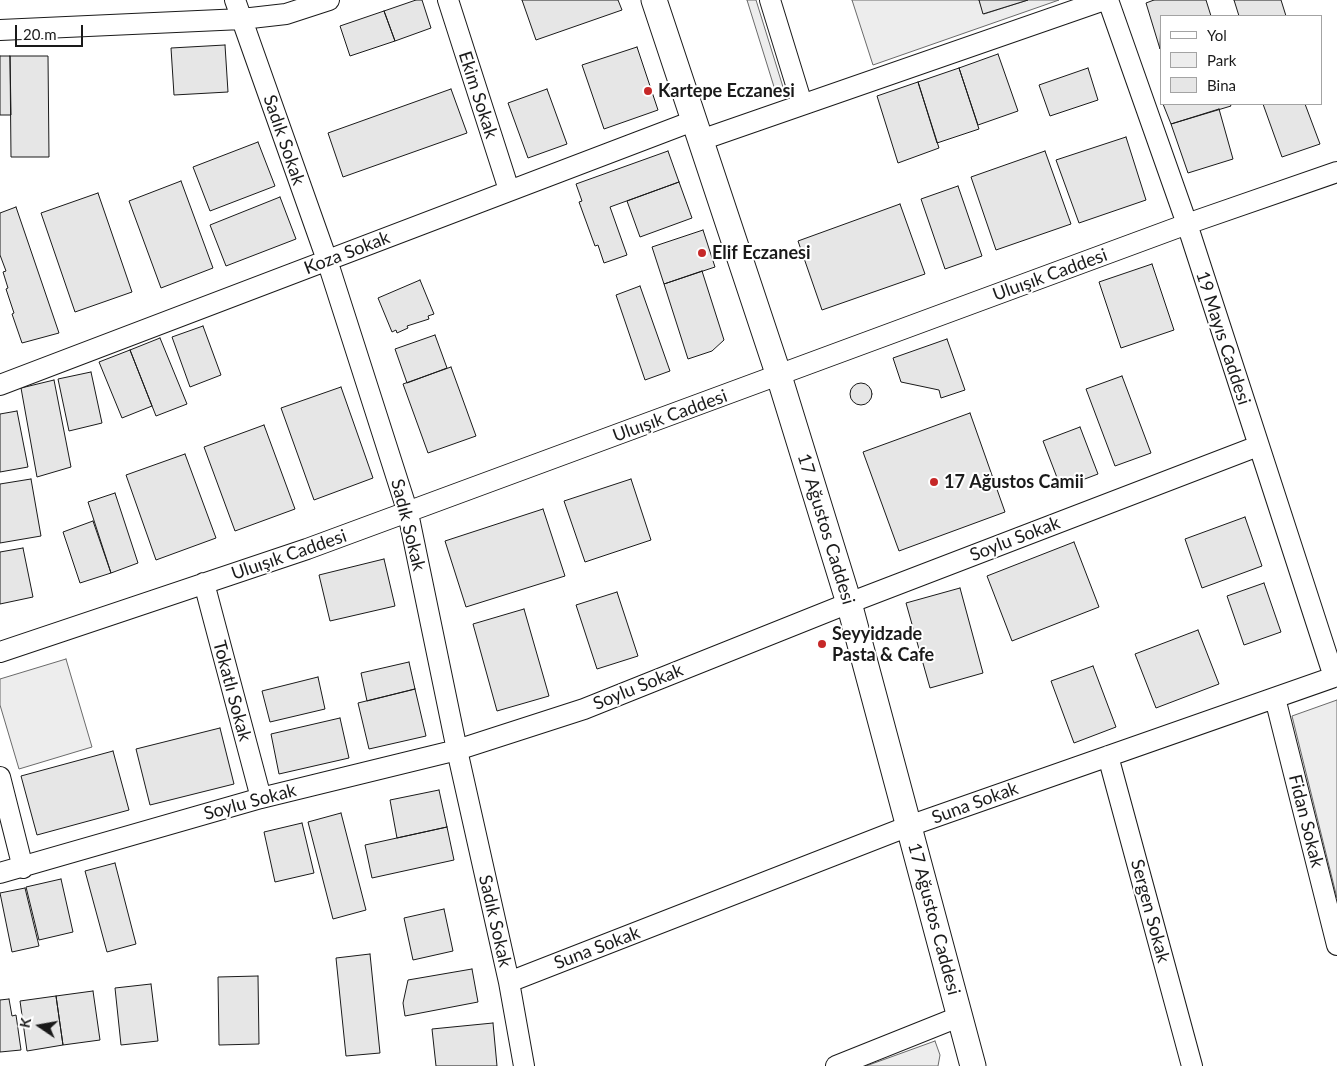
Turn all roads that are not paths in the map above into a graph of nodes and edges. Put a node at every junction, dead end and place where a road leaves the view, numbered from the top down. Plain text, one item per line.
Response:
1 (236, 0) edge
2 (329, 0) edge
3 (448, 0) edge
4 (654, 0) edge
5 (770, 0) edge
6 (1104, 0) edge
7 (1108, 0) edge
8 (242, 19) junction
9 (0, 30) edge
10 (802, 104) junction
11 (697, 131) junction
12 (1337, 172) edge
13 (509, 190) junction
14 (1187, 224) junction
15 (326, 260) junction
16 (779, 376) junction
17 (0, 384) edge
18 (1258, 446) junction
19 (408, 513) junction
20 (204, 584) junction
21 (848, 603) junction
22 (0, 652) edge
23 (1335, 677) edge
24 (1275, 698) junction
25 (457, 750) junction
26 (1108, 756) junction
27 (0, 777) edge
28 (261, 798) junction
29 (909, 826) junction
30 (23, 868) junction
31 (0, 873) edge
32 (1337, 945) edge
33 (509, 982) junction
34 (961, 1016) junction
35 (970, 1061) edge
36 (524, 1066) edge
37 (836, 1066) edge
38 (1192, 1066) edge

1 - 8 street, Sadık Sokak
2 - 8 street
3 - 13 street, Ekim Sokak
4 - 11 street, 17 Ağustos Caddesi
5 - 10 street
6 - 10 street, Koza Sokak
7 - 14 street, 19 Mayıs Caddesi
8 - 9 street
8 - 15 street, Sadık Sokak
10 - 11 street, Koza Sokak
11 - 13 street, Koza Sokak
11 - 16 street, 17 Ağustos Caddesi
12 - 14 street, Uluışık Caddesi
13 - 15 street, Koza Sokak
14 - 16 street, Uluışık Caddesi
14 - 18 street, 19 Mayıs Caddesi
15 - 17 street, Koza Sokak
15 - 19 street, Sadık Sokak
16 - 19 street, Uluışık Caddesi
16 - 21 street, 17 Ağustos Caddesi
18 - 21 street, Soylu Sokak
18 - 23 street, 19 Mayıs Caddesi
19 - 20 street, Uluışık Caddesi
19 - 25 street, Sadık Sokak
20 - 22 street, Uluışık Caddesi
20 - 28 street, Tokatlı Sokak
21 - 25 street, Soylu Sokak
21 - 29 street, 17 Ağustos Caddesi
23 - 24 street, Suna Sokak
24 - 26 street, Suna Sokak
24 - 32 street, Fidan Sokak
25 - 28 street, Soylu Sokak
25 - 33 street, Sadık Sokak
26 - 29 street, Suna Sokak
26 - 38 street, Sergen Sokak
27 - 30 street
28 - 30 street, Soylu Sokak
29 - 33 street, Suna Sokak
29 - 34 street, 17 Ağustos Caddesi
30 - 31 street, Soylu Sokak
33 - 36 street, Sadık Sokak
34 - 35 street, 17 Ağustos Caddesi
34 - 37 street

